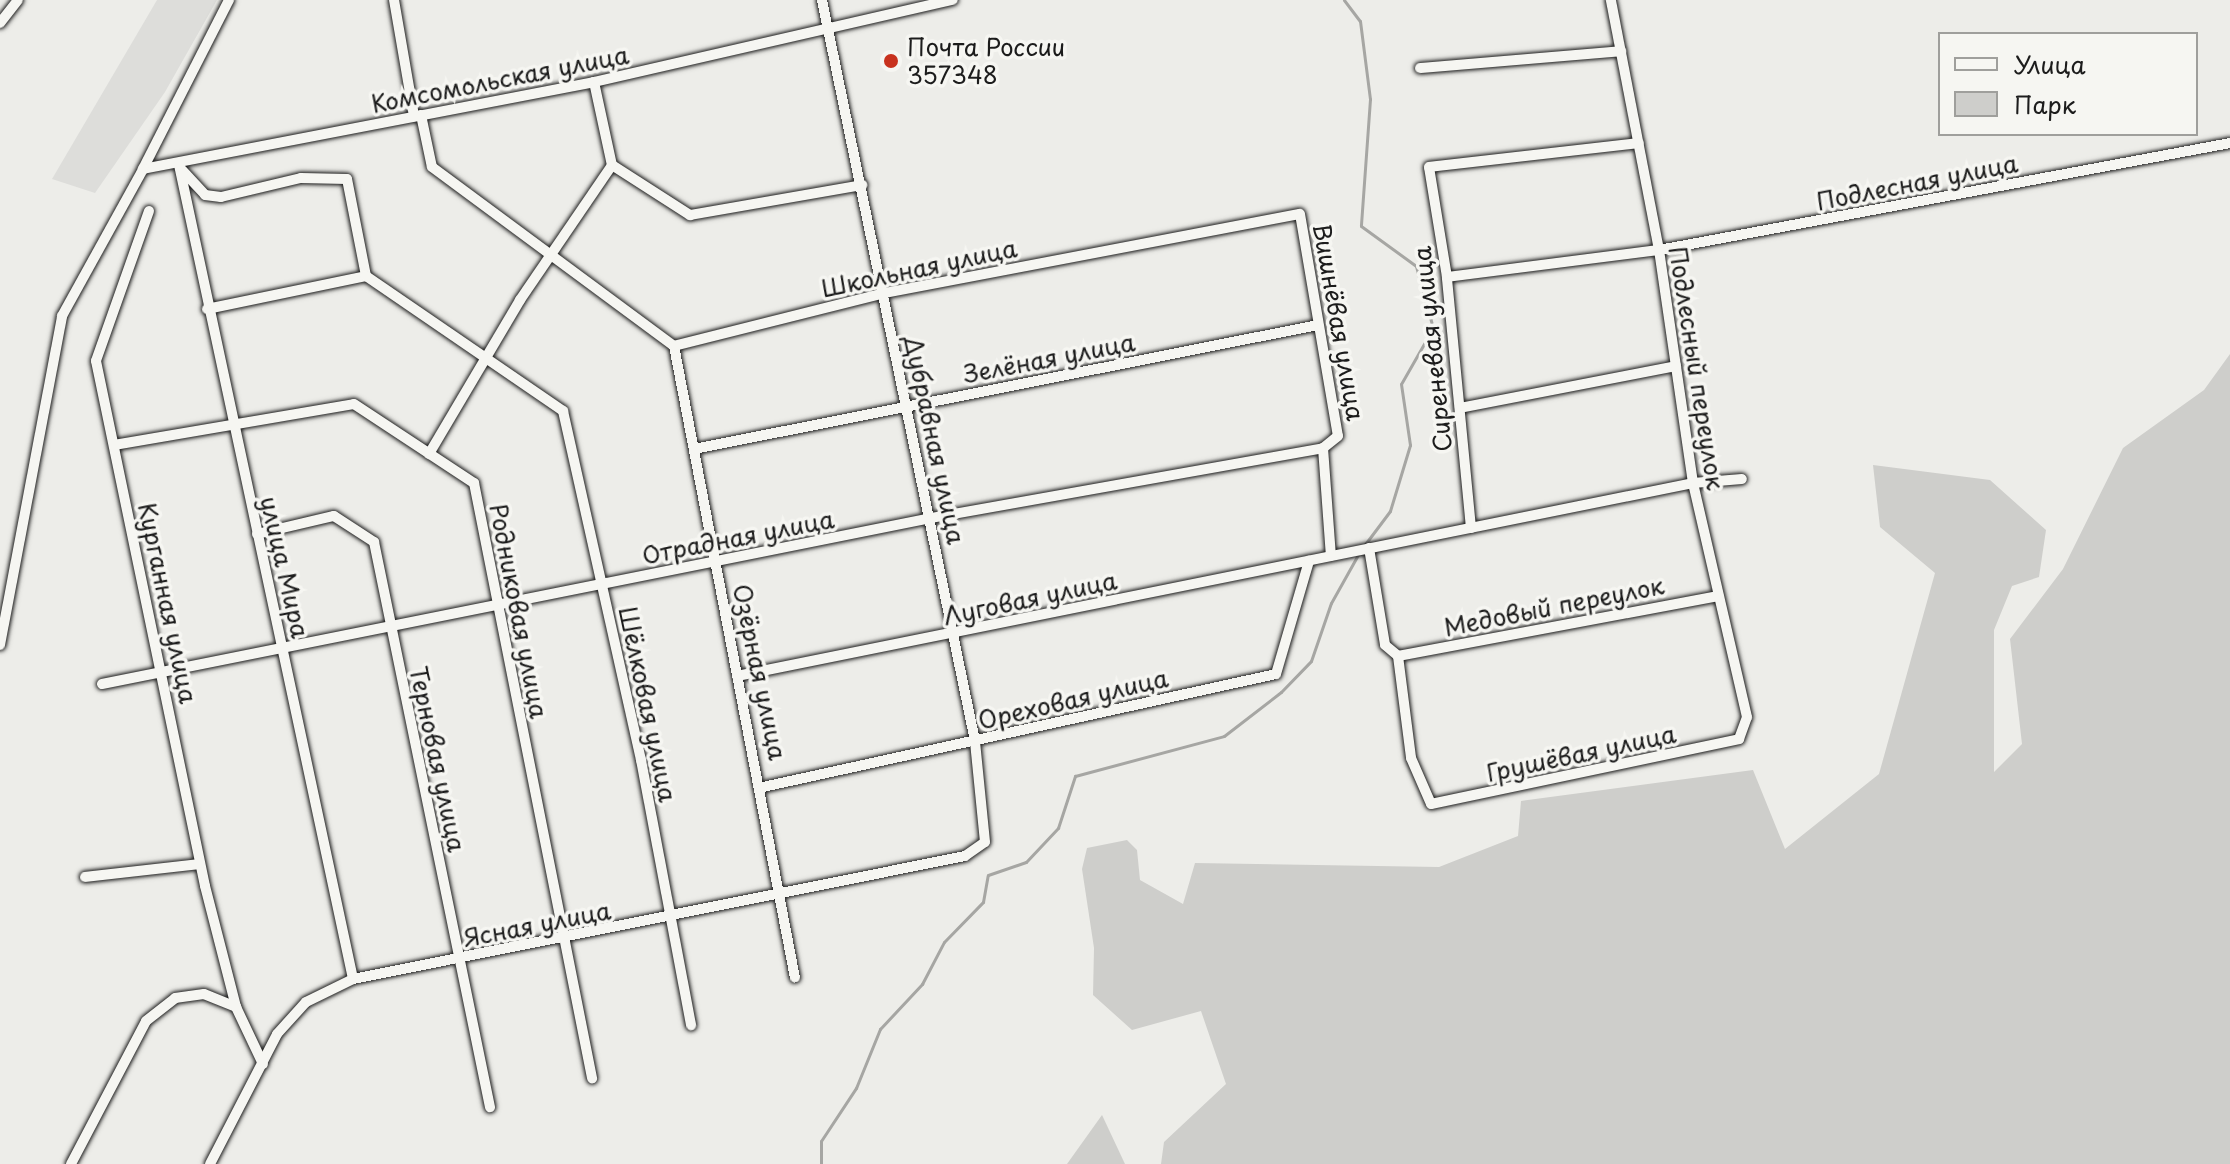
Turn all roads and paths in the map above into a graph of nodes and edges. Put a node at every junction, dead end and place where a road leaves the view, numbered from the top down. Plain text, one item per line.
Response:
1 (18, 0) edge
2 (229, 0) edge
3 (394, 0) edge
4 (822, 0) edge
5 (953, 0) edge
6 (1611, 0) edge
7 (0, 23) edge
8 (826, 24) junction
9 (1621, 51) junction
10 (1420, 68) dead end
11 (594, 82) junction
12 (418, 115) junction
13 (1639, 143) junction
14 (2230, 143) edge
15 (179, 165) junction
16 (612, 165) junction
17 (143, 169) junction
18 (862, 185) junction
19 (149, 211) dead end
20 (1175, 236) joint
21 (1659, 250) junction
22 (553, 254) junction
23 (366, 276) junction
24 (1447, 277) junction
25 (885, 293) junction
26 (207, 309) junction
27 (1318, 325) junction
28 (674, 346) junction
29 (486, 358) junction
30 (1676, 366) junction
31 (907, 406) junction
32 (1460, 408) junction
33 (232, 422) junction
34 (114, 445) junction
35 (1323, 448) junction
36 (694, 449) junction
37 (429, 454) junction
38 (1742, 479) dead end
39 (1693, 483) junction
40 (931, 518) junction
41 (1471, 528) junction
42 (257, 534) junction
43 (1369, 548) junction
44 (1331, 556) junction
45 (1309, 561) junction
46 (717, 562) junction
47 (603, 585) junction
48 (1718, 596) junction
49 (498, 606) junction
50 (391, 627) junction
51 (954, 634) junction
52 (0, 645) edge
53 (283, 649) junction
54 (1398, 656) junction
55 (163, 673) junction
56 (737, 676) junction
57 (102, 684) dead end
58 (1739, 739) joint
59 (975, 741) junction
60 (763, 787) junction
61 (965, 856) joint
62 (199, 864) junction
63 (85, 877) dead end
64 (781, 893) junction
65 (668, 918) junction
66 (561, 940) junction
67 (459, 960) junction
68 (795, 978) dead end
69 (353, 979) junction
70 (236, 1007) junction
71 (691, 1025) dead end
72 (263, 1064) junction
73 (592, 1078) dead end
74 (490, 1107) dead end
75 (71, 1164) edge
76 (210, 1164) edge

1 - 7 street
2 - 17 street
3 - 12 street
4 - 8 street, Дубравная улица
5 - 8 street, Комсомольская улица
6 - 9 street, Подлесный переулок
8 - 11 street, Комсомольская улица
8 - 18 street, Дубравная улица
9 - 10 street
9 - 13 street, Подлесный переулок
11 - 12 street, Комсомольская улица
11 - 16 street
12 - 15 street, Комсомольская улица
12 - 22 street
13 - 21 street, Подлесный переулок
13 - 24 street, Сиреневая улица
14 - 21 street, Подлесная улица
15 - 17 street, Комсомольская улица
15 - 23 street
15 - 26 street, улица Мира
16 - 18 street
16 - 22 street
17 - 52 street
18 - 25 street, Дубравная улица
19 - 34 street, Курганная улица
20 - 25 street, Школьная улица
20 - 27 street, Вишнёвая улица
21 - 24 street, Подлесная улица
21 - 30 street, Подлесный переулок
22 - 28 street
22 - 29 street
23 - 26 street
23 - 29 street, Шёлковая улица
24 - 32 street, Сиреневая улица
25 - 28 street, Школьная улица
25 - 31 street, Дубравная улица
26 - 33 street, улица Мира
27 - 31 street, Зелёная улица
27 - 35 street, Вишнёвая улица
28 - 36 street, Озёрная улица
29 - 37 street
29 - 47 street, Шёлковая улица
30 - 32 street
30 - 39 street, Подлесный переулок
31 - 36 street, Зелёная улица
31 - 40 street, Дубравная улица
32 - 41 street, Сиреневая улица
33 - 34 street, Родниковая улица
33 - 37 street, Родниковая улица
33 - 42 street, улица Мира
34 - 55 street, Курганная улица
35 - 40 street, Отрадная улица
35 - 44 street, Вишнёвая улица
36 - 46 street, Озёрная улица
37 - 49 street, Родниковая улица
38 - 39 street
39 - 41 street
39 - 48 street, Подлесный переулок
40 - 46 street, Отрадная улица
40 - 51 street, Дубравная улица
41 - 43 street
42 - 50 street, Терновая улица
42 - 53 street, улица Мира
43 - 44 street, Луговая улица
43 - 54 street
44 - 45 street, Луговая улица
45 - 51 street, Луговая улица
45 - 59 street, Ореховая улица
46 - 47 street, Отрадная улица
46 - 56 street, Озёрная улица
47 - 49 street, Отрадная улица
47 - 65 street, Шёлковая улица
48 - 54 street, Медовый переулок
48 - 58 street, Подлесный переулок
49 - 50 street, Отрадная улица
49 - 66 street, Родниковая улица
50 - 53 street, Отрадная улица
50 - 67 street, Терновая улица
51 - 56 street, Луговая улица
51 - 59 street, Дубравная улица
53 - 55 street, Отрадная улица
53 - 69 street, улица Мира
54 - 58 street, Грушёвая улица
55 - 57 street, Отрадная улица
55 - 62 street, Курганная улица
56 - 60 street, Озёрная улица
59 - 60 street, Ореховая улица
59 - 61 street, Дубравная улица
60 - 64 street, Озёрная улица
61 - 64 street, Ясная улица
62 - 63 street
62 - 70 street, Курганная улица
64 - 65 street, Ясная улица
64 - 68 street, Озёрная улица
65 - 66 street, Ясная улица
65 - 71 street, Шёлковая улица
66 - 67 street, Ясная улица
66 - 73 street, Родниковая улица
67 - 69 street, Ясная улица
67 - 74 street, Терновая улица
69 - 72 street, Ясная улица
70 - 72 street, Курганная улица
70 - 75 street
72 - 76 street, Ясная улица

